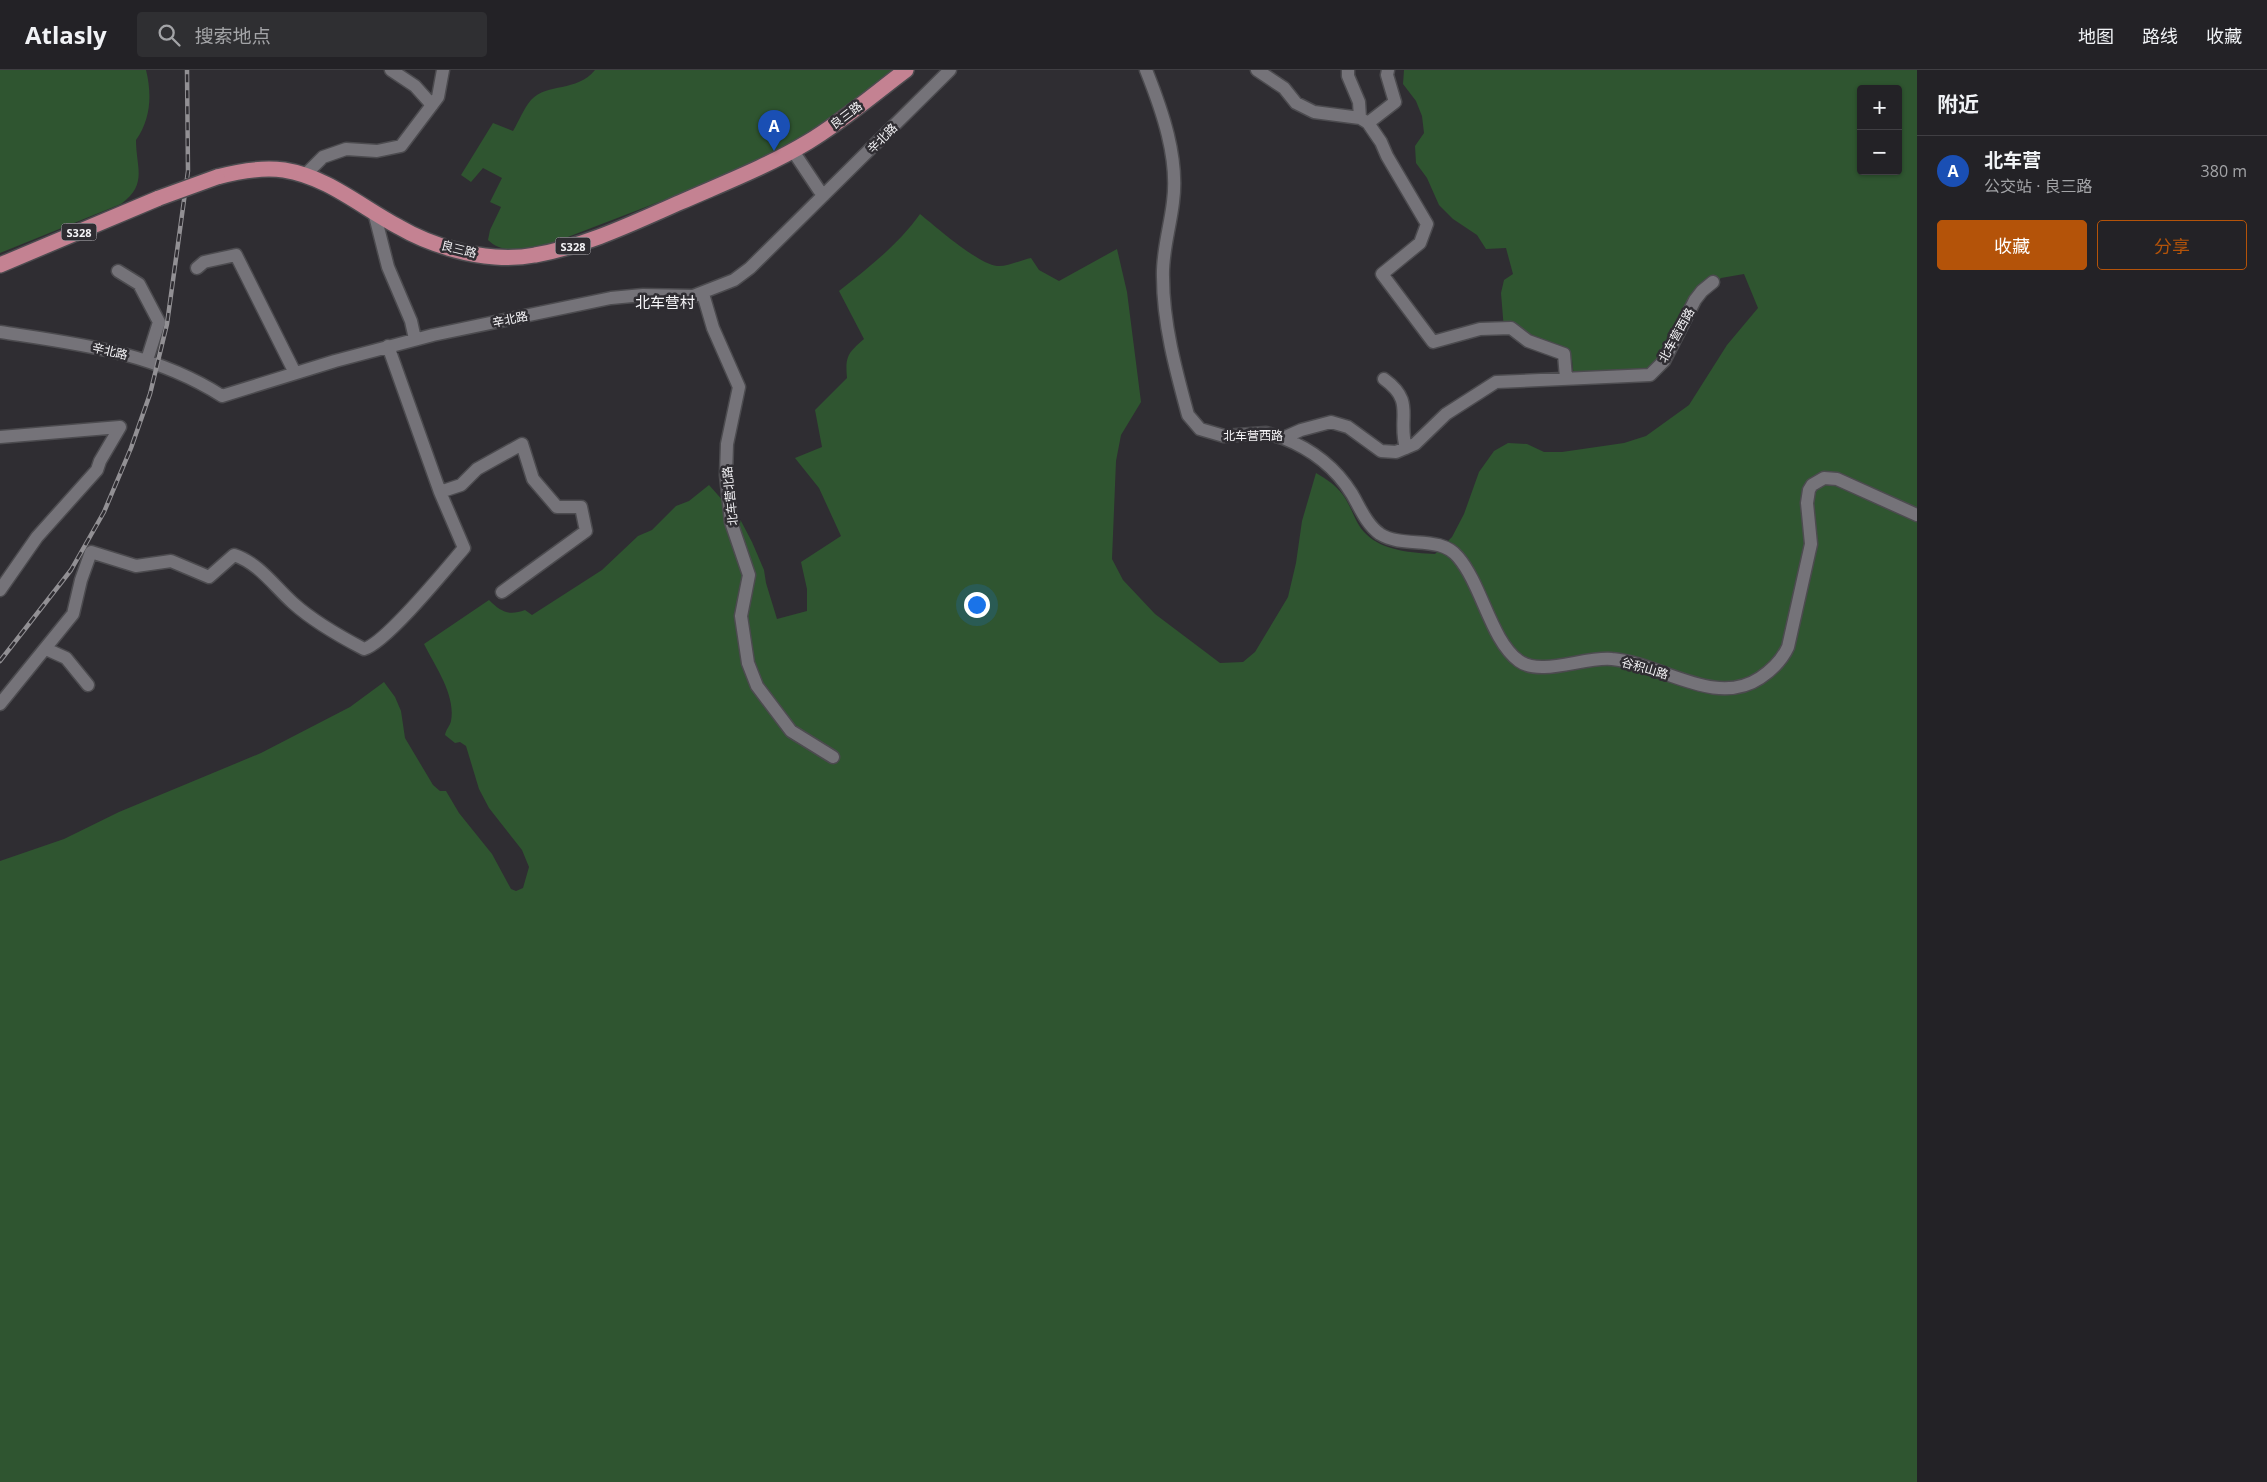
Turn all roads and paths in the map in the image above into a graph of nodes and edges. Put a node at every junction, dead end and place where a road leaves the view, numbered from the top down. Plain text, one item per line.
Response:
1 (391, 70) edge
2 (443, 70) edge
3 (906, 70) edge
4 (950, 70) edge
5 (1146, 70) edge
6 (1257, 70) edge
7 (1348, 70) edge
8 (1388, 70) edge
9 (432, 105) junction
10 (1364, 120) junction
11 (792, 151) junction
12 (305, 175) junction
13 (824, 195) junction
14 (374, 212) junction
15 (0, 265) edge
16 (197, 268) dead end
17 (118, 272) dead end
18 (1713, 282) dead end
19 (703, 294) junction
20 (0, 332) edge
21 (415, 339) junction
22 (388, 346) junction
23 (147, 360) junction
24 (295, 373) junction
25 (1566, 378) junction
26 (1384, 379) dead end
27 (0, 437) edge
28 (1283, 438) junction
29 (1406, 448) junction
30 (440, 492) junction
31 (1917, 515) edge
32 (0, 590) edge
33 (502, 592) dead end
34 (46, 649) junction
35 (88, 685) dead end
36 (0, 704) edge
37 (833, 757) dead end

1 - 9 street
2 - 9 street
3 - 11 main road, 良三路 / S328
4 - 13 street, 辛北路
5 - 28 street, 北车营西路
6 - 10 street
7 - 10 street
8 - 10 street
9 - 12 street
10 - 25 street
11 - 13 street
11 - 14 main road, 良三路 / S328
12 - 14 main road, 良三路 / S328
12 - 15 main road, 良三路 / S328, bridge
13 - 19 street, 辛北路
14 - 21 street
16 - 24 street
17 - 23 street
18 - 25 street, 北车营西路
19 - 21 street, 辛北路
19 - 37 street, 北车营北路
20 - 23 street, 辛北路
21 - 22 street, 辛北路
22 - 24 street, 辛北路
22 - 30 street
23 - 24 street, 辛北路
25 - 29 street, 北车营西路
26 - 29 street
27 - 32 street
28 - 29 street, 北车营西路
28 - 31 street, 谷积山路
30 - 33 street
30 - 34 street
34 - 35 street
34 - 36 street

